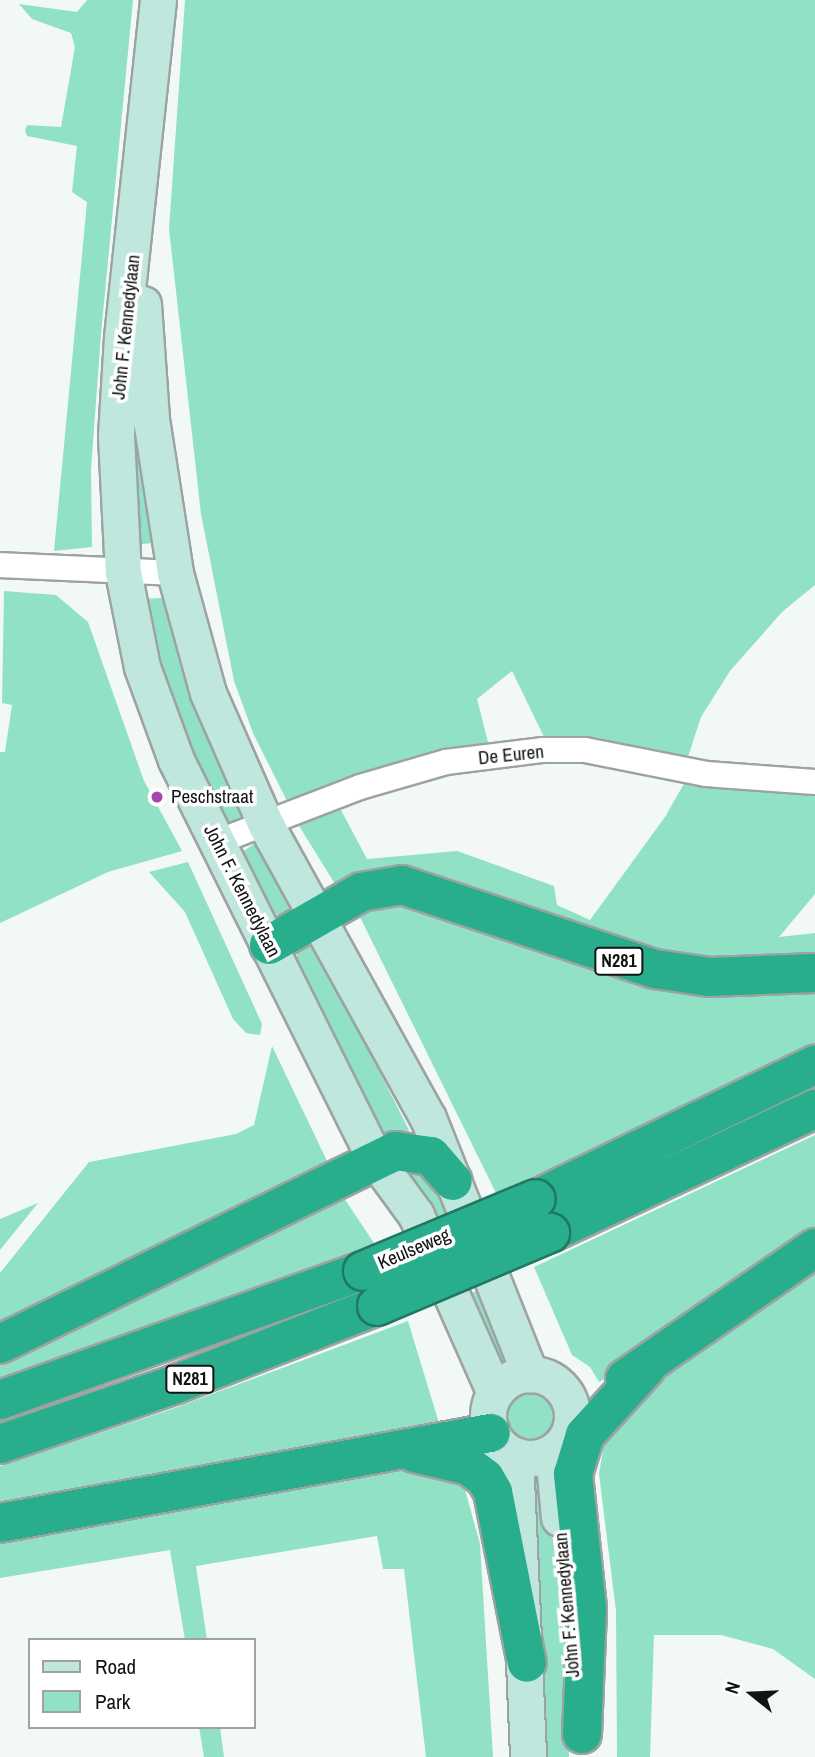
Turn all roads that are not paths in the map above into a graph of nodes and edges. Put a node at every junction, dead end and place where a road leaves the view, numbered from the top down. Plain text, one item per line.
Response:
1 (158, 0) edge
2 (137, 227) junction
3 (0, 565) edge
4 (123, 572) junction
5 (175, 573) junction
6 (815, 782) edge
7 (266, 825) junction
8 (217, 842) junction
9 (315, 918) junction
10 (269, 945) junction
11 (815, 973) edge
12 (815, 1065) edge
13 (815, 1109) edge
14 (375, 1159) junction
15 (453, 1181) junction
16 (543, 1216) junction
17 (815, 1248) edge
18 (0, 1344) edge
19 (646, 1368) junction
20 (530, 1374) junction
21 (495, 1393) junction
22 (0, 1400) edge
23 (572, 1409) junction
24 (0, 1444) edge
25 (503, 1444) junction
26 (395, 1450) junction
27 (553, 1452) junction
28 (0, 1523) edge
29 (527, 1663) junction
30 (582, 1746) edge
31 (528, 1757) edge

1 - 2 street, John F. Kennedylaan
2 - 4 street, John F. Kennedylaan
2 - 5 street, John F. Kennedylaan
3 - 4 street
4 - 5 street
4 - 8 street, John F. Kennedylaan
5 - 7 street, John F. Kennedylaan
6 - 7 street, De Euren
7 - 8 street, De Euren
7 - 9 street, John F. Kennedylaan
8 - 10 street, John F. Kennedylaan
9 - 10 highway, N281
9 - 11 highway, N281
9 - 15 street, John F. Kennedylaan
10 - 14 street, John F. Kennedylaan
12 - 16 highway, Keulseweg / N281
13 - 16 highway, Keulseweg / N281
14 - 15 highway
14 - 18 highway
14 - 21 street, John F. Kennedylaan
15 - 20 street, John F. Kennedylaan
16 - 22 highway, Keulseweg / N281, bridge
16 - 24 highway, Keulseweg / N281, bridge
17 - 19 highway
19 - 23 highway
19 - 30 highway
20 - 21 street
20 - 23 street
21 - 25 street
23 - 27 street
25 - 26 highway
25 - 27 street
25 - 29 street, John F. Kennedylaan
26 - 28 highway
26 - 29 highway
27 - 30 street, John F. Kennedylaan
29 - 31 street, John F. Kennedylaan

